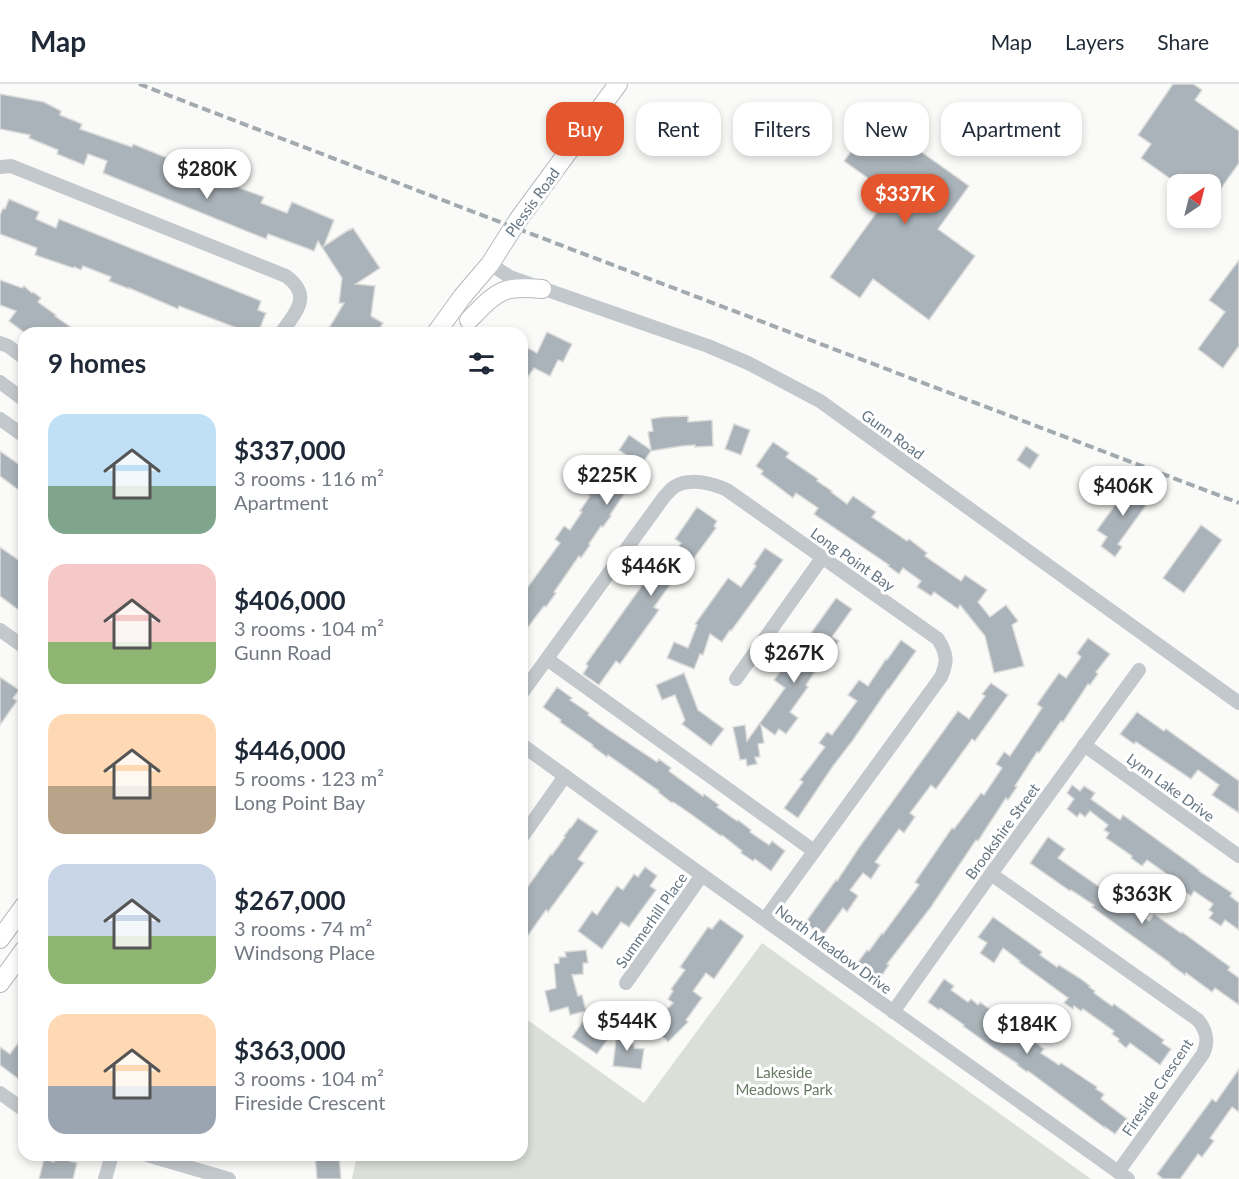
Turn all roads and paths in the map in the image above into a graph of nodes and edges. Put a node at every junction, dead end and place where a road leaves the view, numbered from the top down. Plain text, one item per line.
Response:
1 (618, 84) edge
2 (0, 167) edge
3 (489, 264) junction
4 (542, 289) junction
5 (465, 326) edge
6 (285, 327) edge
7 (440, 327) edge
8 (0, 343) edge
9 (18, 354) edge
10 (0, 382) edge
11 (18, 396) edge
12 (0, 419) edge
13 (18, 432) edge
14 (822, 558) junction
15 (0, 630) edge
16 (18, 642) edge
17 (547, 659) junction
18 (1138, 670) dead end
19 (736, 679) dead end
20 (528, 685) edge
21 (1239, 703) edge
22 (1084, 745) junction
23 (528, 748) edge
24 (565, 776) junction
25 (528, 828) edge
26 (814, 851) junction
27 (1239, 856) edge
28 (991, 874) junction
29 (702, 875) junction
30 (18, 914) edge
31 (765, 919) junction
32 (0, 939) edge
33 (18, 958) edge
34 (0, 983) edge
35 (626, 983) dead end
36 (893, 1012) junction
37 (0, 1093) edge
38 (18, 1106) edge
39 (110, 1161) edge
40 (168, 1161) edge
41 (1123, 1176) edge
42 (105, 1179) edge
43 (229, 1179) edge

1 - 3 main road, Plessis Road
2 - 6 street
3 - 4 street, Gunn Road
3 - 5 main road, Plessis Road
3 - 7 main road, Plessis Road
4 - 5 main road
4 - 21 street, Gunn Road
8 - 9 street
10 - 11 street
12 - 13 street
14 - 17 street, Long Point Bay
14 - 19 street
14 - 26 street, Long Point Bay
15 - 16 street
17 - 20 street, Long Point Bay
17 - 26 street
18 - 22 street, Brookshire Street
22 - 27 street, Lynn Lake Drive
22 - 28 street, Brookshire Street
23 - 24 street, North Meadow Drive
24 - 25 street
24 - 29 street, North Meadow Drive
26 - 31 street, Long Point Bay
28 - 36 street, Brookshire Street
28 - 41 street, Fireside Crescent
29 - 31 street, North Meadow Drive
29 - 35 street, Summerhill Place
30 - 32 main road
31 - 36 street, North Meadow Drive
33 - 34 main road
36 - 41 street, North Meadow Drive
37 - 38 street
39 - 42 street
40 - 43 street

